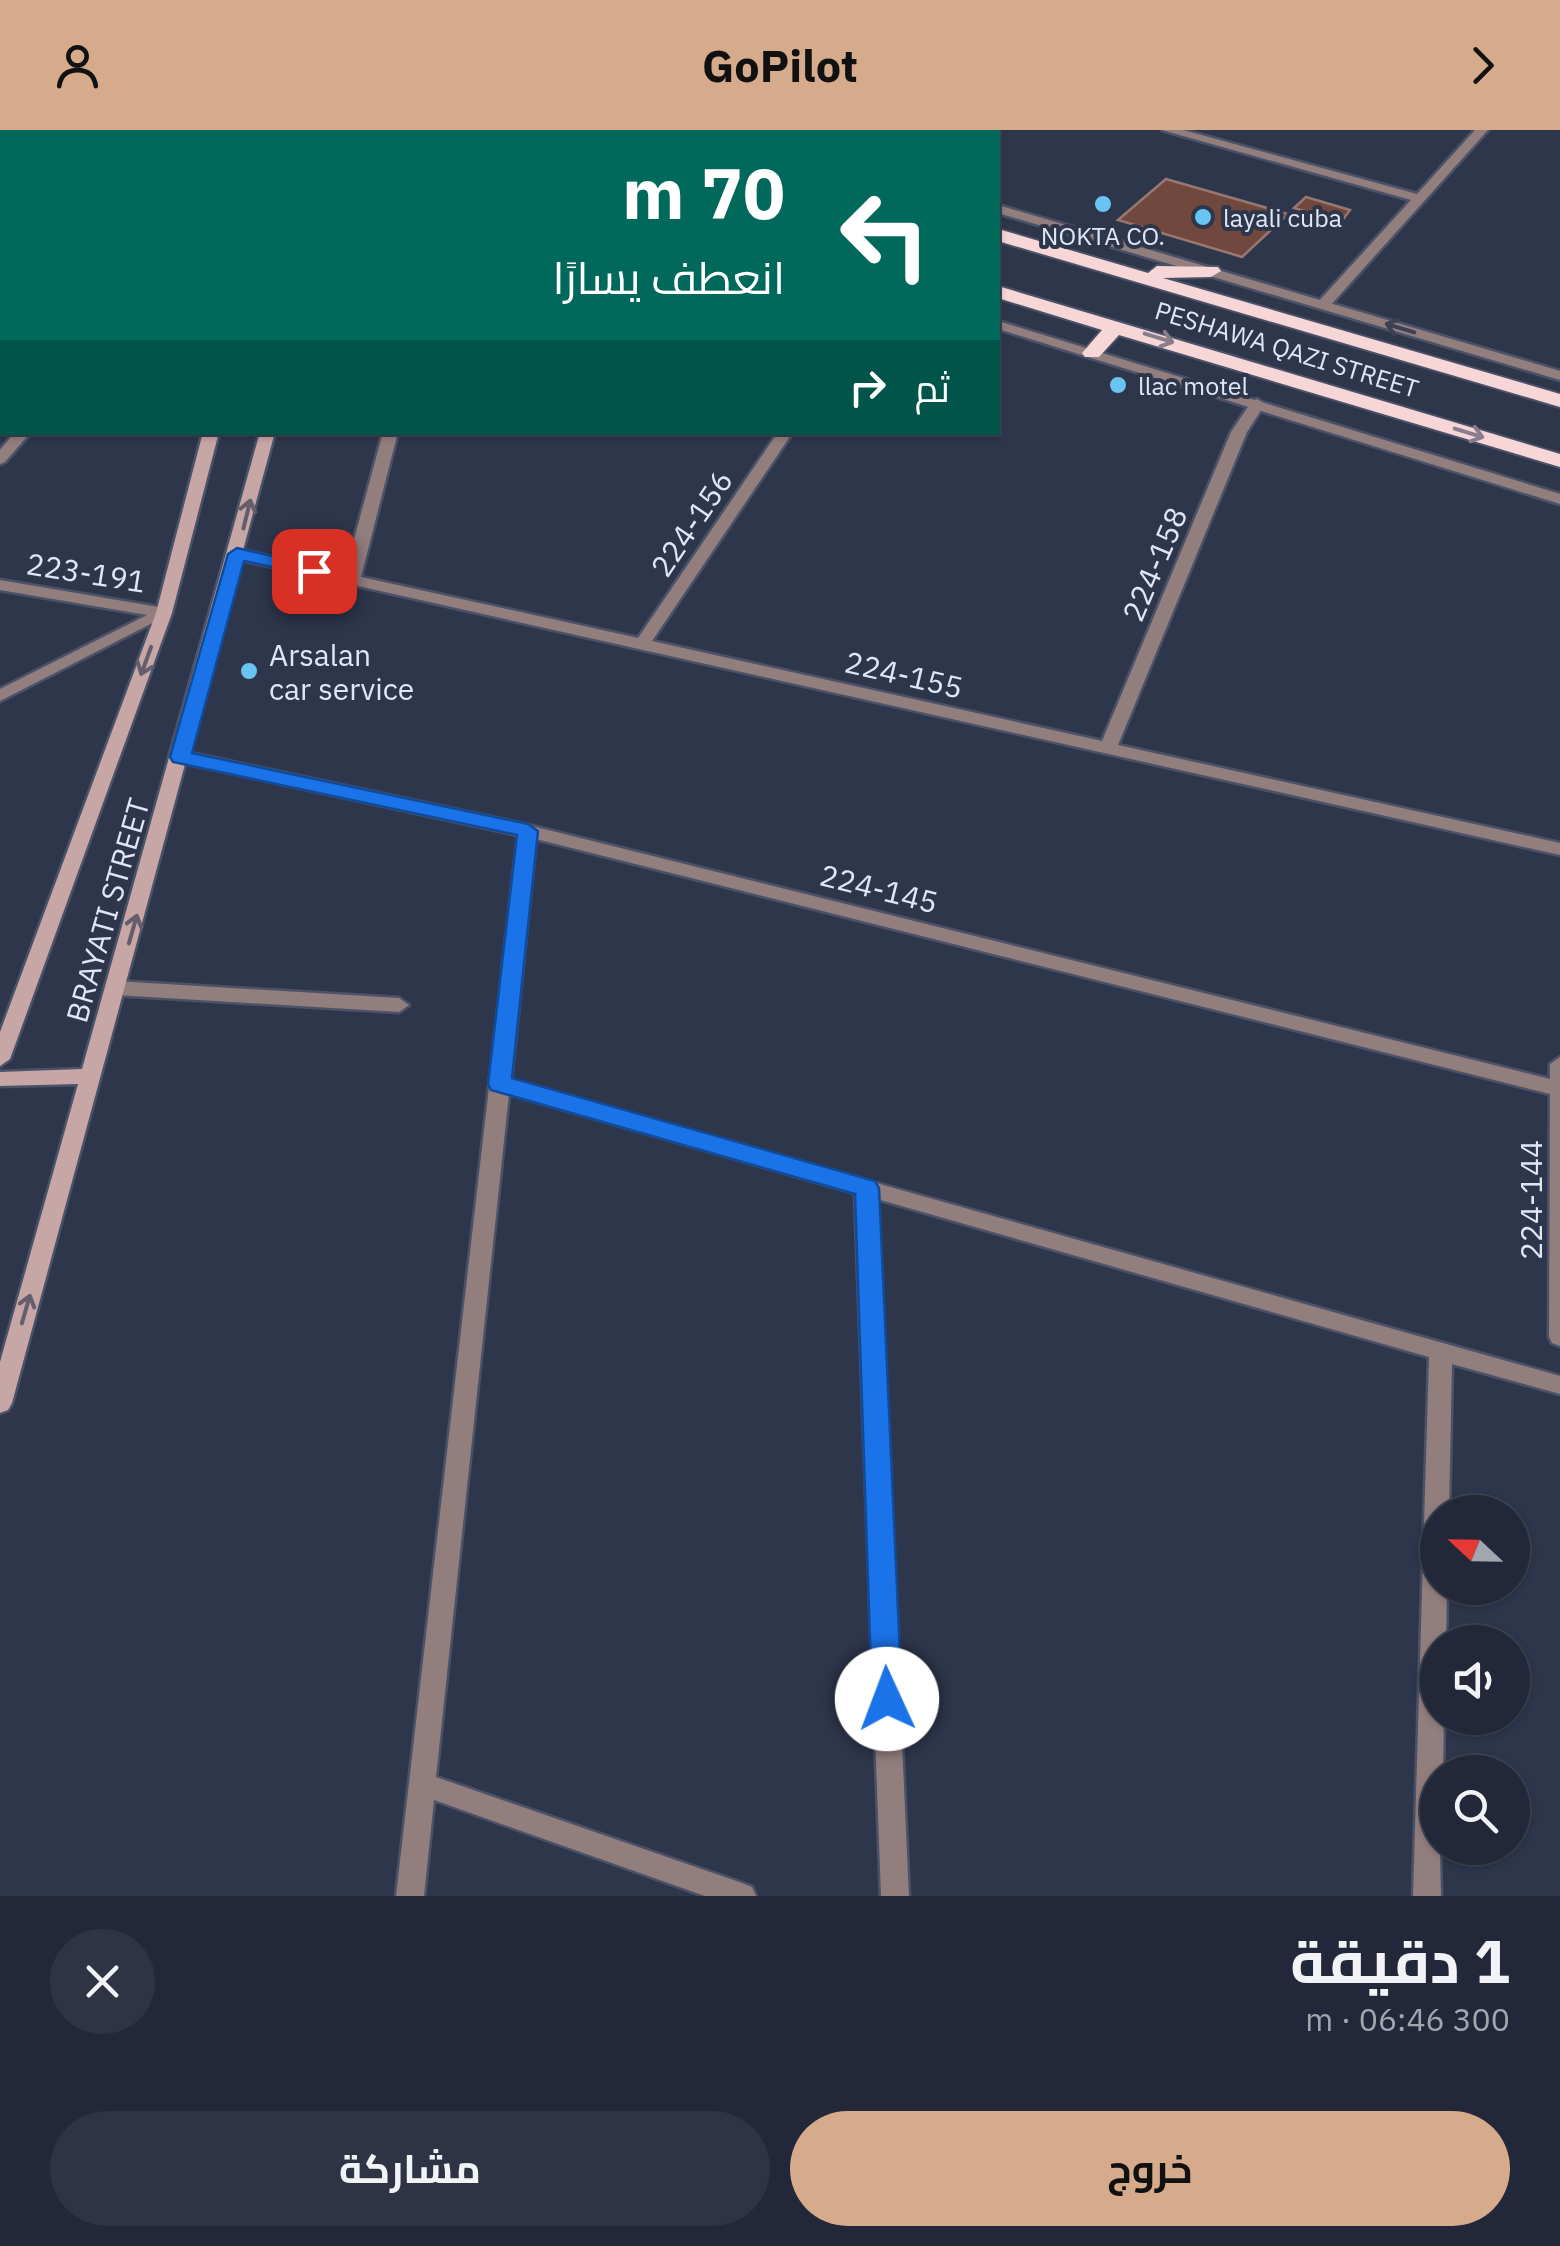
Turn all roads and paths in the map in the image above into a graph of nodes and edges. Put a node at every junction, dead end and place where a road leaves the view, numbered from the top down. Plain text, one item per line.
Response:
1 (1168, 130) edge
2 (1482, 130) edge
3 (1421, 199) junction
4 (1000, 210) edge
5 (1000, 236) edge
6 (1211, 271) junction
7 (1128, 272) junction
8 (1000, 293) edge
9 (1323, 305) junction
10 (1000, 326) edge
11 (1117, 326) junction
12 (1092, 353) junction
13 (1560, 376) edge
14 (1560, 401) edge
15 (1257, 404) junction
16 (21, 435) edge
17 (210, 435) edge
18 (267, 435) edge
19 (390, 435) edge
20 (784, 435) edge
21 (0, 459) edge
22 (1560, 461) edge
23 (1560, 499) edge
24 (237, 554) junction
25 (352, 579) junction
26 (0, 586) edge
27 (164, 612) junction
28 (642, 644) junction
29 (0, 696) edge
30 (1108, 748) junction
31 (180, 757) junction
32 (528, 831) junction
33 (1560, 849) edge
34 (116, 988) junction
35 (399, 1005) dead end
36 (0, 1058) edge
37 (1560, 1064) edge
38 (91, 1076) junction
39 (0, 1079) edge
40 (500, 1084) junction
41 (1560, 1090) edge
42 (866, 1188) junction
43 (1560, 1336) edge
44 (1441, 1352) junction
45 (1560, 1385) edge
46 (0, 1403) edge
47 (422, 1784) junction
48 (410, 1896) edge
49 (742, 1896) edge
50 (895, 1896) edge
51 (1426, 1896) edge

1 - 3 street
2 - 3 street
3 - 9 street
4 - 6 street
5 - 7 highway, PESHAWA QAZI STREET
6 - 7 highway
6 - 9 street
7 - 14 highway, PESHAWA QAZI STREET
8 - 11 highway, PESHAWA QAZI STREET
13 -> 9 street
10 - 12 street
11 - 12 highway
11 -> 22 highway, PESHAWA QAZI STREET
12 - 15 street
15 - 23 street
15 - 30 street, 224-158
16 - 21 street
17 - 27 main road, BRAYATI STREET
24 -> 18 main road, BRAYATI STREET
19 - 25 street
20 - 28 street, 224-156
24 - 25 street, 224-155
24 - 31 main road, BRAYATI STREET
25 - 28 street, 224-155
26 - 27 street, 223-191
27 - 29 street
27 -> 36 main road, BRAYATI STREET
28 - 30 street, 224-155
30 - 33 street, 224-155
31 - 32 street, 224-145
34 -> 31 main road, BRAYATI STREET
32 - 40 street
32 - 41 street, 224-145
34 - 35 street
34 - 38 main road, BRAYATI STREET
37 - 41 street, 224-144
38 - 39 main road
46 -> 38 main road, BRAYATI STREET
40 - 42 street
40 - 47 street
41 - 43 street, 224-144
42 - 44 street
42 - 50 street
44 - 45 street
44 - 51 street
47 - 48 street
47 - 49 street

